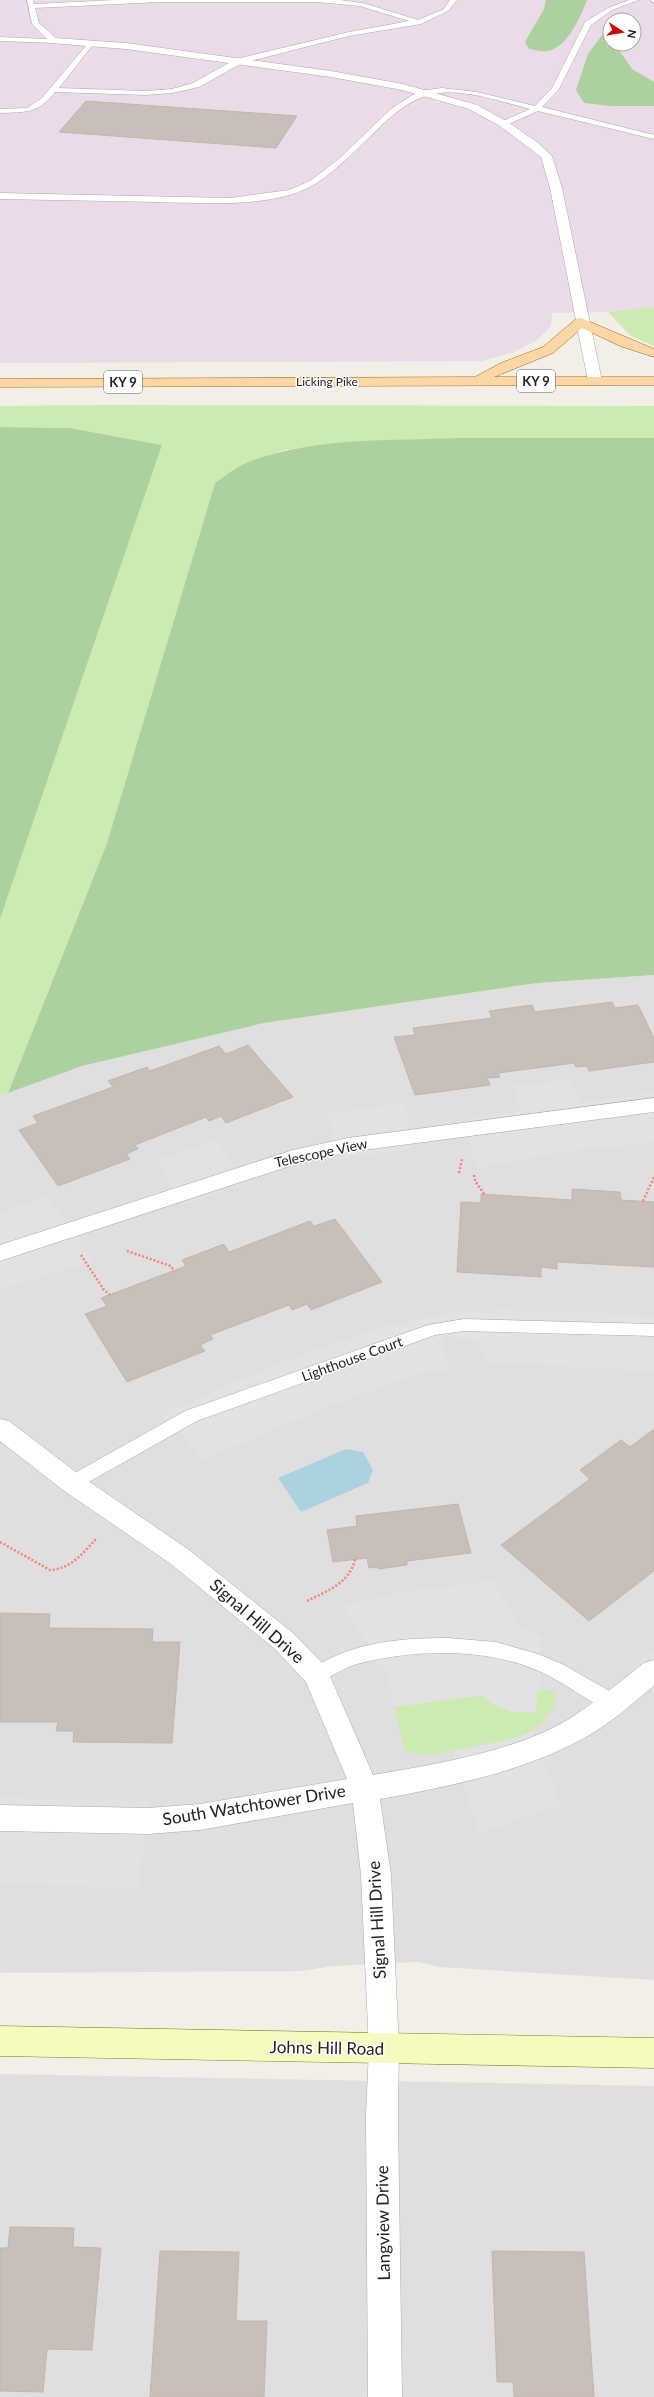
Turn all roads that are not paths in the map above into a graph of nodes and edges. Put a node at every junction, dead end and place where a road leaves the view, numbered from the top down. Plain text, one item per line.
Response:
1 (454, 0) edge
2 (636, 0) edge
3 (333, 1) edge
4 (31, 3) edge
5 (418, 22) junction
6 (0, 39) edge
7 (54, 41) junction
8 (90, 43) junction
9 (239, 61) junction
10 (53, 90) junction
11 (422, 93) junction
12 (536, 109) junction
13 (0, 111) edge
14 (504, 124) junction
15 (654, 137) edge
16 (0, 196) edge
17 (581, 322) junction
18 (654, 354) edge
19 (595, 381) junction
20 (654, 381) edge
21 (476, 382) junction
22 (0, 383) edge
23 (654, 1105) edge
24 (0, 1253) edge
25 (654, 1330) edge
26 (0, 1428) edge
27 (72, 1483) junction
28 (654, 1671) edge
29 (316, 1674) junction
30 (613, 1703) junction
31 (365, 1788) junction
32 (0, 1818) edge
33 (0, 2041) edge
34 (384, 2049) junction
35 (654, 2053) edge
36 (385, 2397) edge

1 - 5 lane
2 - 12 lane
3 - 4 lane
3 - 5 lane
4 - 7 lane
5 - 9 lane
6 - 7 lane
7 - 8 street
8 - 9 street
8 - 10 lane
9 - 10 lane
9 - 11 street
10 - 13 lane
11 - 12 lane
11 - 14 street
11 - 16 lane
12 - 14 lane
12 - 15 lane
14 - 17 street
17 - 18 main road
17 - 19 street
17 - 21 main road
19 - 20 main road, Licking Pike / KY 9
19 - 21 main road, Licking Pike / KY 9
21 - 22 main road, Licking Pike / KY 9
23 - 24 street, Telescope View
25 - 27 lane, Lighthouse Court
26 - 27 street, Signal Hill Drive
27 - 29 street, Signal Hill Drive
28 - 30 street, South Watchtower Drive
29 - 30 lane
29 - 31 street, Signal Hill Drive
30 - 31 street, South Watchtower Drive
31 - 32 street, South Watchtower Drive
31 - 34 street, Signal Hill Drive
33 - 34 main road, Johns Hill Road
34 - 35 main road, Johns Hill Road
34 - 36 street, Langview Drive

